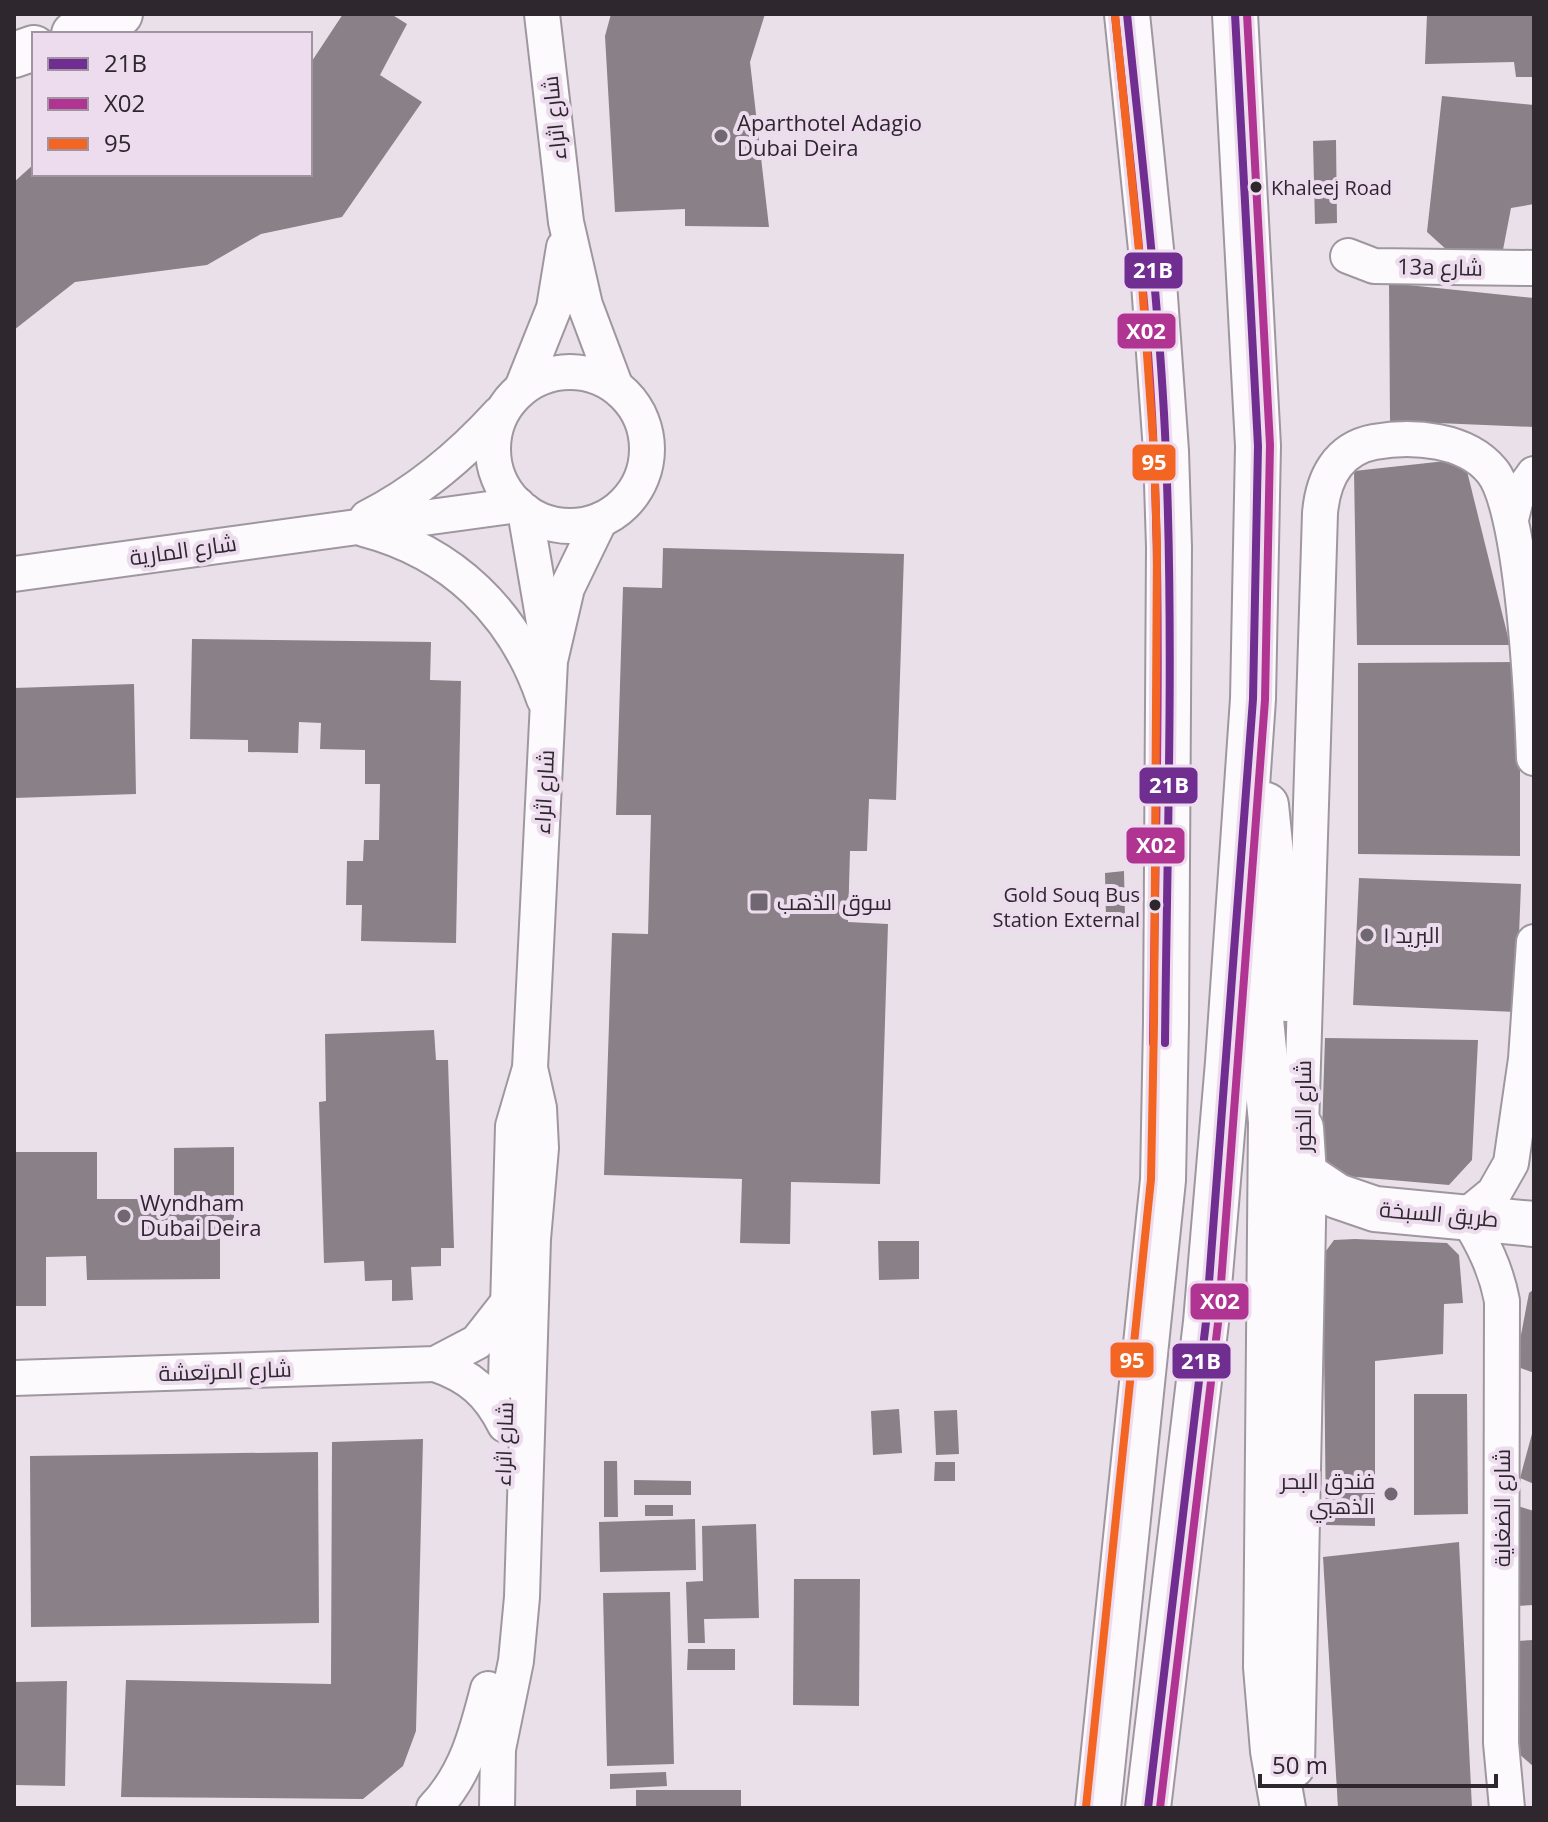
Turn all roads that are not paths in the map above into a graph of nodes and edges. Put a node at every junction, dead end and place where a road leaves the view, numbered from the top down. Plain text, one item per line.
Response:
1 (120, 14) edge
2 (542, 14) edge
3 (1127, 14) edge
4 (1235, 14) edge
5 (79, 32) edge
6 (566, 222) junction
7 (1348, 256) dead end
8 (1534, 268) edge
9 (615, 385) junction
10 (514, 398) junction
11 (1534, 474) edge
12 (522, 508) junction
13 (1511, 519) junction
14 (600, 520) junction
15 (352, 526) junction
16 (14, 574) edge
17 (550, 661) junction
18 (1253, 699) junction
19 (548, 710) junction
20 (1534, 758) edge
21 (1240, 878) junction
22 (1534, 942) edge
23 (1166, 1023) junction
24 (530, 1068) junction
25 (1301, 1128) junction
26 (1304, 1174) junction
27 (1466, 1216) junction
28 (1534, 1224) edge
29 (506, 1305) junction
30 (435, 1364) junction
31 (14, 1378) edge
32 (505, 1425) junction
33 (1501, 1743) junction
34 (1534, 1787) edge
35 (434, 1808) edge
36 (497, 1808) edge
37 (1072, 1808) edge
38 (1098, 1808) edge
39 (1148, 1808) edge
40 (1283, 1808) edge
41 (1293, 1808) edge
42 (1507, 1808) edge

1 - 5 main road
2 - 6 street, شارع اثراء
3 - 23 main road
4 - 18 main road
6 - 9 street, شارع اثراء
6 - 10 street, شارع اثراء
7 - 8 street, 13a شارع
9 - 10 street
9 - 14 street
10 - 12 street
10 - 15 street, شارع المارية
11 - 13 street
12 - 14 street
12 - 15 street, شارع المارية
12 - 17 street, شارع اثراء
13 - 20 street
13 - 25 street, شارع الخور
14 - 17 street, شارع اثراء
15 - 16 street, شارع المارية
15 - 19 street
17 - 19 street, شارع اثراء
18 - 21 main road
18 - 25 main road
19 - 24 street, شارع اثراء
21 - 39 main road
21 - 40 main road
22 - 27 street
23 - 37 main road
23 - 38 main road
24 - 29 street, شارع اثراء
24 - 36 street, شارع اثراء
25 - 26 main road, شارع الخور
26 - 27 main road, طريق السبخة
26 - 41 main road, شارع الخور
27 - 28 main road, طريق السبخة
27 - 33 street, شارع الضغاية
29 - 30 street, شارع المرتعشة
29 - 32 street, شارع اثراء
30 - 31 street, شارع المرتعشة
30 - 32 street, شارع المرتعشة
32 - 35 street, شارع اثراء
33 - 34 street
33 - 42 street, شارع الضغاية

